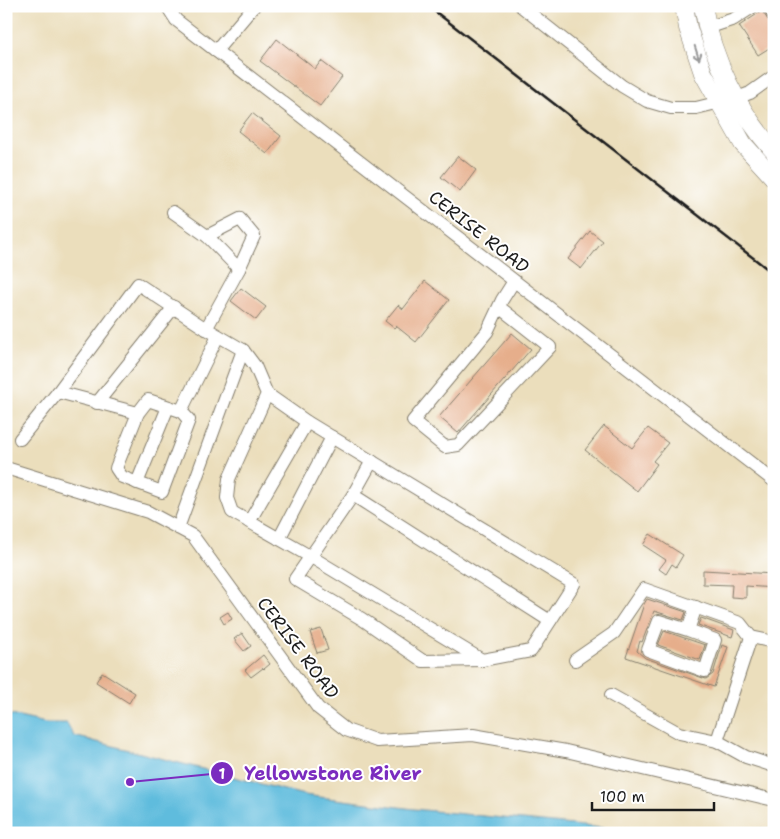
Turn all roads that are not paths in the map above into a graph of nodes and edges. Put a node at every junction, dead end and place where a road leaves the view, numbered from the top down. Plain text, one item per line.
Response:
1 (167, 6) edge
2 (254, 6) edge
3 (521, 6) edge
4 (684, 6) edge
5 (703, 6) edge
6 (754, 6) edge
7 (768, 6) edge
8 (774, 15) edge
9 (707, 28) junction
10 (216, 51) junction
11 (774, 76) edge
12 (737, 98) junction
13 (719, 103) junction
14 (774, 151) edge
15 (774, 178) edge
16 (173, 212) dead end
17 (207, 236) junction
18 (239, 269) junction
19 (514, 281) junction
20 (174, 307) junction
21 (499, 307) junction
22 (206, 329) junction
23 (218, 336) junction
24 (243, 350) junction
25 (58, 392) junction
26 (267, 394) junction
27 (97, 403) junction
28 (168, 407) junction
29 (181, 411) junction
30 (138, 413) junction
31 (307, 422) junction
32 (332, 437) junction
33 (20, 440) dead end
34 (372, 461) junction
35 (6, 468) edge
36 (774, 481) edge
37 (138, 483) junction
38 (353, 495) junction
39 (249, 522) junction
40 (178, 528) junction
41 (280, 539) junction
42 (311, 557) junction
43 (696, 607) junction
44 (550, 621) junction
45 (688, 630) junction
46 (751, 637) junction
47 (774, 642) edge
48 (482, 660) junction
49 (575, 660) dead end
50 (611, 695) dead end
51 (717, 741) junction
52 (774, 766) edge
53 (774, 800) edge

1 - 10 street, CERISE ROAD
2 - 10 street
3 - 13 street
4 -> 13 highway
5 - 9 highway
6 - 9 street
7 - 8 street
9 - 12 highway
10 - 19 street, CERISE ROAD
11 - 12 street
12 - 13 street
12 - 14 highway
13 - 15 highway
16 - 17 street
17 - 18 street
17 - 18 street
18 - 22 street
19 - 21 street
19 - 36 street, CERISE ROAD
20 - 22 street
20 - 25 street
20 - 27 street
21 - 21 street
22 - 23 street
23 - 24 street
23 - 29 street
24 - 26 street
24 - 40 street
25 - 27 street
25 - 33 street
26 - 31 street
26 - 39 street
27 - 30 street
28 - 29 street
28 - 30 street
28 - 37 street
29 - 37 street
30 - 37 street
31 - 32 street
31 - 39 street
32 - 34 street
32 - 41 street
34 - 38 street
34 - 44 street
35 - 40 street, CERISE ROAD
38 - 42 street
38 - 44 street
39 - 41 street
40 - 53 street, CERISE ROAD
41 - 42 street
42 - 48 street
42 - 48 street
43 - 45 street
43 - 46 street
43 - 49 street
44 - 48 street
45 - 45 street
46 - 47 street
46 - 51 street
50 - 51 street
51 - 52 street

